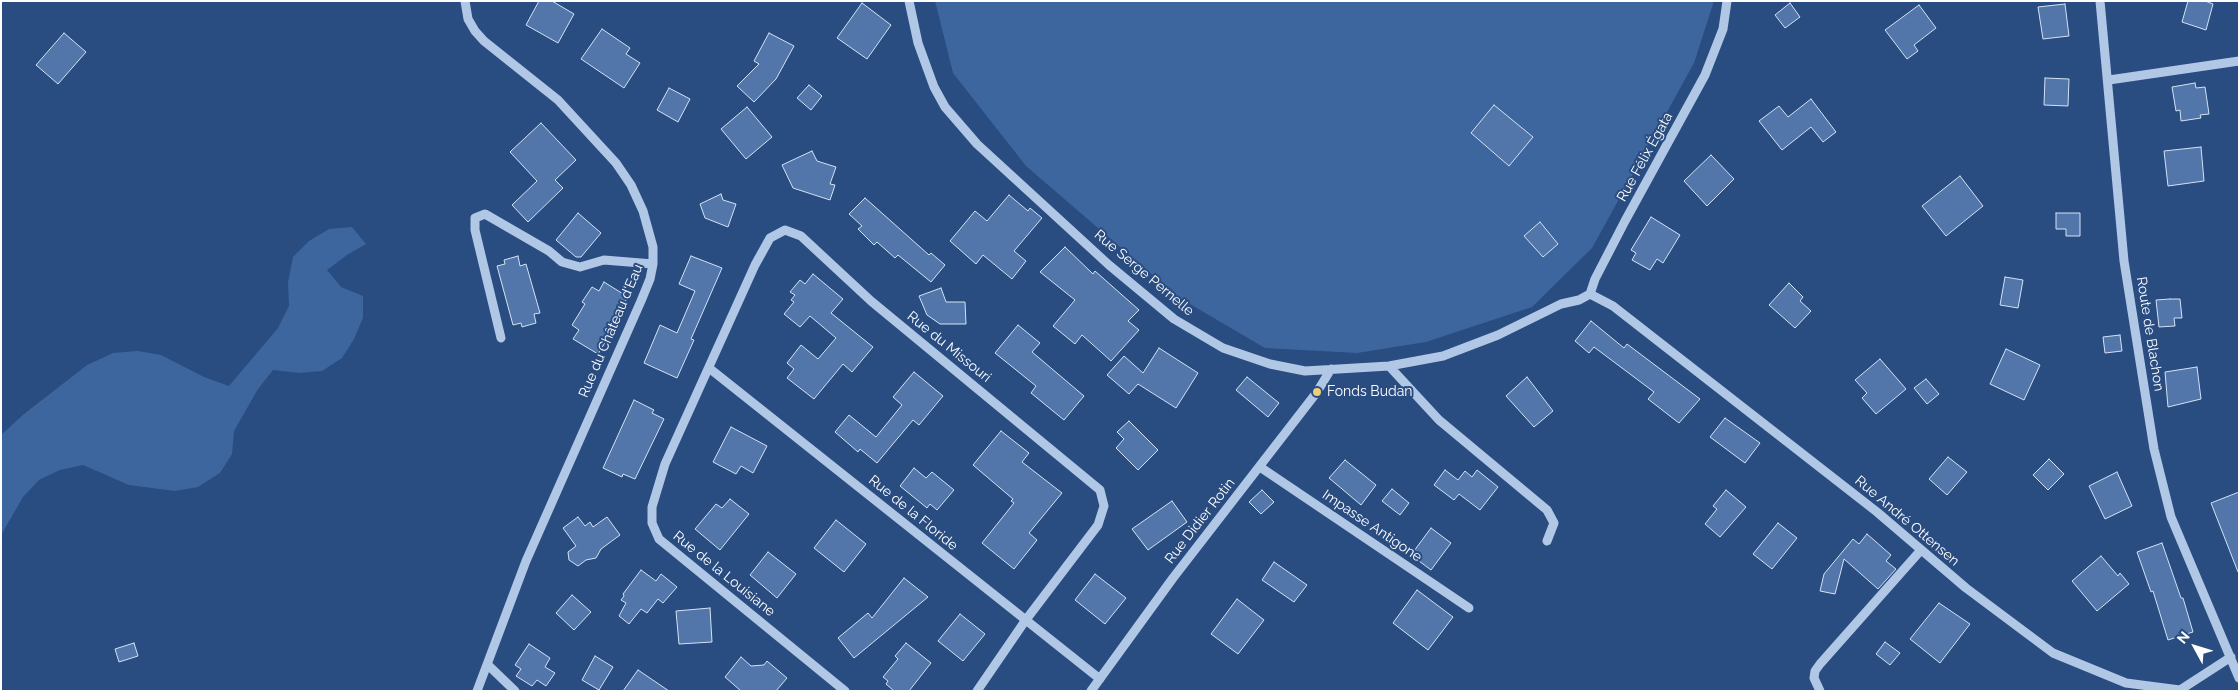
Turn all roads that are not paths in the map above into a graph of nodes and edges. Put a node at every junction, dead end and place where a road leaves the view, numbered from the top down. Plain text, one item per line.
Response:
1 (465, 1) edge
2 (909, 1) edge
3 (1727, 1) edge
4 (2100, 1) edge
5 (2239, 61) edge
6 (2109, 80) junction
7 (654, 264) junction
8 (1590, 294) junction
9 (501, 338) dead end
10 (1389, 366) junction
11 (709, 368) junction
12 (1331, 369) junction
13 (1260, 467) junction
14 (1547, 541) dead end
15 (1921, 550) junction
16 (1469, 608) dead end
17 (1025, 621) junction
18 (2230, 657) junction
19 (488, 665) junction
20 (2239, 665) edge
21 (2239, 678) edge
22 (1100, 679) junction
23 (477, 691) edge
24 (515, 691) edge
25 (845, 691) edge
26 (977, 691) edge
27 (1091, 691) edge
28 (1820, 691) edge

1 - 7 street, Rue du Château d'Eau
2 - 12 street, Rue Serge Pernelle
3 - 8 street, Rue Félix Égata
4 - 6 street, Route de Blachon
5 - 6 street
6 - 18 street, Route de Blachon
7 - 9 street
7 - 19 street, Rue du Château d'Eau
8 - 10 street, Rue Serge Pernelle
8 - 15 street, Rue André Ottensen
10 - 12 street, Rue Serge Pernelle
10 - 14 street
11 - 17 street, Rue de la Floride
11 - 17 street, Rue du Missouri
11 - 25 street, Rue de la Louisiane
12 - 13 street, Rue Didier Rotin
13 - 16 street, Impasse Antigone
13 - 22 street, Rue Didier Rotin
15 - 18 street, Rue André Ottensen
15 - 28 street
17 - 22 street, Rue de la Floride
17 - 26 street
18 - 20 street, Route de Blachon
18 - 21 street, Route de Blachon
19 - 23 street, Rue du Château d'Eau
19 - 24 street
22 - 27 street, Rue Didier Rotin

